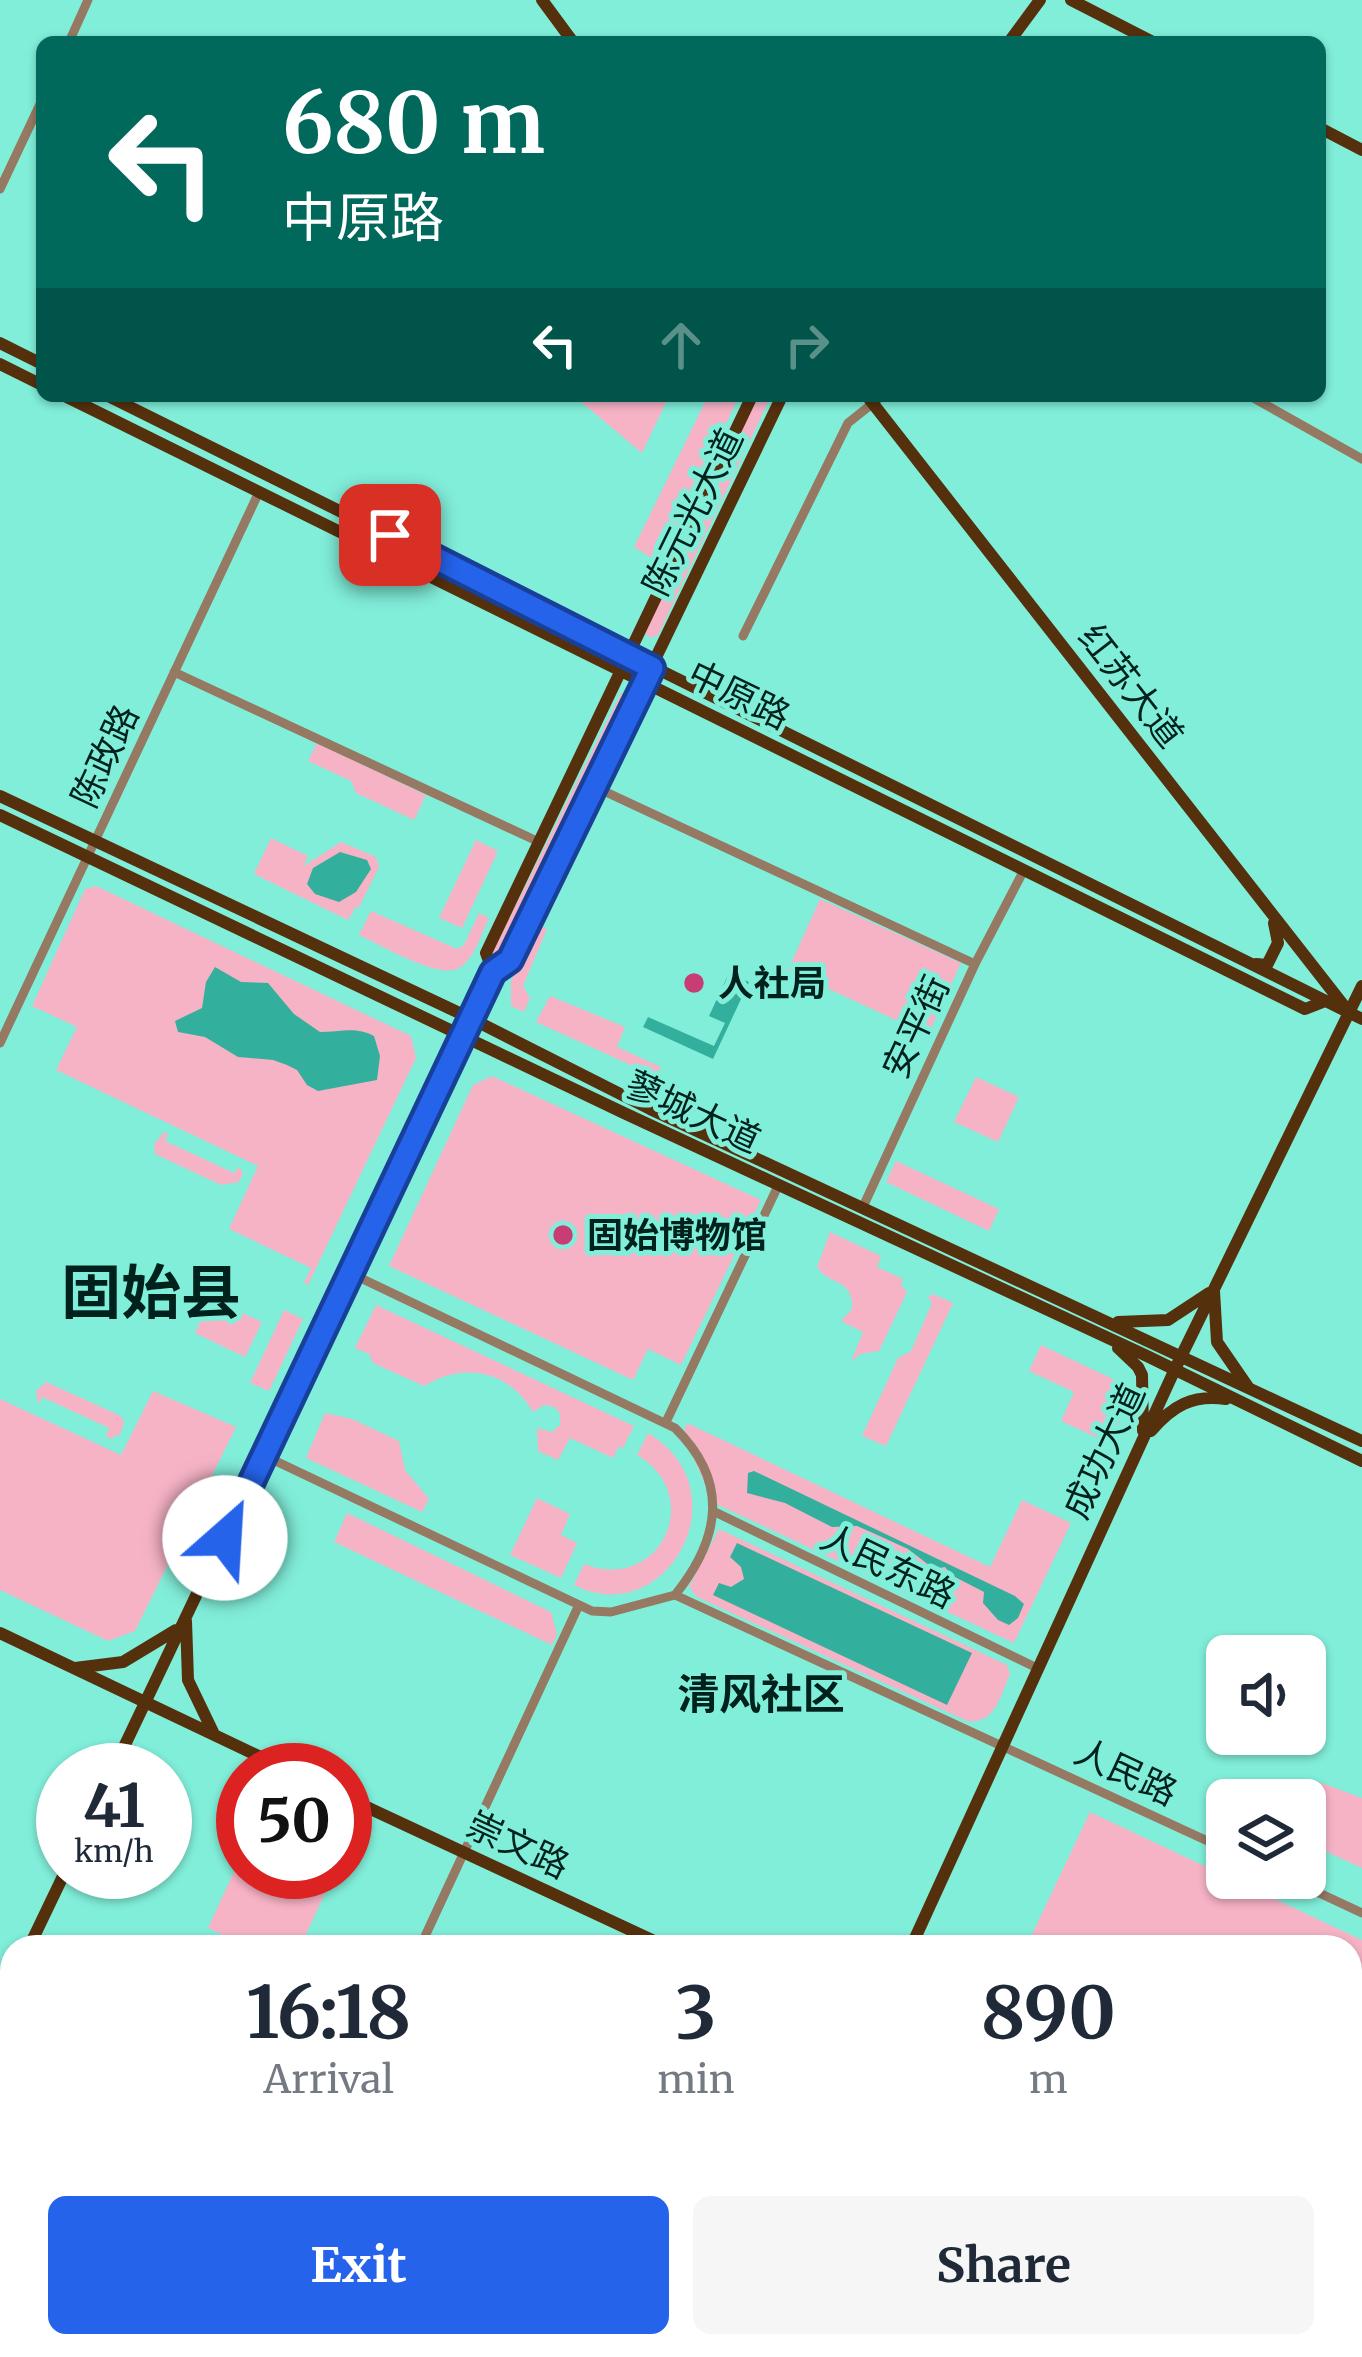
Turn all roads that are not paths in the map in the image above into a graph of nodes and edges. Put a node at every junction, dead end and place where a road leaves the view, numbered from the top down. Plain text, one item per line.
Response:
1 (88, 0) edge
2 (542, 0) edge
3 (1040, 0) edge
4 (1071, 0) edge
5 (72, 36) edge
6 (569, 36) edge
7 (1013, 36) edge
8 (1141, 36) edge
9 (36, 113) edge
10 (1326, 131) edge
11 (1362, 150) edge
12 (0, 189) edge
13 (0, 343) edge
14 (36, 361) edge
15 (0, 364) edge
16 (36, 382) edge
17 (77, 402) edge
18 (120, 402) edge
19 (749, 402) edge
20 (779, 402) edge
21 (870, 402) edge
22 (877, 402) edge
23 (1261, 402) edge
24 (1362, 459) edge
25 (259, 492) junction
26 (743, 636) dead end
27 (628, 656) junction
28 (652, 668) junction
29 (174, 672) junction
30 (620, 672) junction
31 (645, 682) junction
32 (593, 786) junction
33 (0, 796) edge
34 (0, 815) edge
35 (95, 841) junction
36 (539, 842) junction
37 (88, 856) junction
38 (1024, 870) junction
39 (1273, 916) junction
40 (1247, 962) junction
41 (975, 964) junction
42 (493, 972) junction
43 (1362, 986) edge
44 (1323, 1002) junction
45 (1355, 1016) edge
46 (472, 1019) junction
47 (465, 1035) junction
48 (0, 1043) edge
49 (778, 1186) junction
50 (862, 1209) junction
51 (350, 1273) junction
52 (1214, 1288) junction
53 (1109, 1322) junction
54 (1102, 1336) junction
55 (1178, 1363) junction
56 (1249, 1388) junction
57 (1233, 1400) junction
58 (666, 1422) junction
59 (1142, 1441) junction
60 (1362, 1442) edge
61 (265, 1456) junction
62 (1362, 1461) edge
63 (715, 1512) junction
64 (675, 1594) junction
65 (578, 1607) junction
66 (185, 1620) junction
67 (0, 1633) edge
68 (73, 1668) junction
69 (1037, 1668) junction
70 (146, 1703) junction
71 (217, 1737) junction
72 (126, 1743) edge
73 (230, 1743) edge
74 (1002, 1744) junction
75 (372, 1809) edge
76 (1206, 1840) edge
77 (464, 1852) junction
78 (1326, 1896) edge
79 (52, 1899) edge
80 (1362, 1913) edge
81 (35, 1935) edge
82 (426, 1935) edge
83 (641, 1935) edge
84 (916, 1935) edge

1 - 5 street
2 - 6 main road
3 - 7 main road
4 - 8 main road
9 - 12 street
10 - 11 main road
13 - 14 main road
15 - 16 main road
17 - 25 main road, 中原路
18 - 27 main road, 中原路
19 - 27 main road, 陈元光大道
20 - 28 main road, 陈元光大道
21 - 26 street
22 - 39 main road, 红苏大道
23 - 24 street
25 - 29 street, 陈政路
25 - 30 main road, 中原路
27 - 28 main road, 中原路
27 - 30 main road, 陈元光大道
28 - 31 main road, 陈元光大道
28 - 40 main road, 中原路
29 - 35 street, 陈政路
29 - 36 street
30 - 31 main road, 中原路
30 - 36 main road, 陈元光大道
31 - 32 main road, 陈元光大道
31 - 38 main road, 中原路
32 - 41 street
32 - 42 main road, 陈元光大道
33 - 35 main road, 蓼城大道
34 - 37 main road, 蓼城大道
35 - 37 street, 陈政路
35 - 46 main road, 蓼城大道
36 - 42 main road, 陈元光大道
37 - 47 main road, 蓼城大道
37 - 48 street, 陈政路
38 - 41 street, 安平街
38 - 44 main road, 中原路
39 - 40 main road
39 - 45 main road, 红苏大道
40 - 44 main road, 中原路
41 - 50 street, 安平街
42 - 46 main road, 陈元光大道
43 - 45 main road, 成功大道
44 - 45 main road, 中原路
45 - 52 main road, 成功大道
46 - 47 main road, 陈元光大道
46 - 50 main road, 蓼城大道
47 - 49 main road, 蓼城大道
47 - 51 main road, 陈元光大道
49 - 54 main road, 蓼城大道
49 - 58 street
50 - 53 main road, 蓼城大道
51 - 58 street
51 - 61 main road, 陈元光大道
52 - 53 main road
52 - 55 main road, 成功大道
52 - 56 main road
53 - 55 main road, 蓼城大道
54 - 55 main road, 蓼城大道
54 - 59 main road
55 - 56 main road, 蓼城大道
55 - 57 main road, 蓼城大道
55 - 59 main road, 成功大道
56 - 60 main road, 蓼城大道
57 - 59 main road
57 - 62 main road, 蓼城大道
58 - 63 street
59 - 69 main road, 成功大道
61 - 65 street
61 - 66 main road, 陈元光大道
63 - 64 street
63 - 69 street, 人民东路
64 - 65 street
64 - 74 street, 人民路
65 - 77 street
66 - 68 main road
66 - 70 main road, 陈元光大道
66 - 71 main road
67 - 68 main road
68 - 70 main road
69 - 74 main road, 成功大道
70 - 71 main road
70 - 72 main road, 陈元光大道
71 - 73 main road
74 - 76 street, 人民路
74 - 84 main road, 成功大道
75 - 77 main road, 崇文路
77 - 82 street
77 - 83 main road, 崇文路
78 - 80 street
79 - 81 main road

